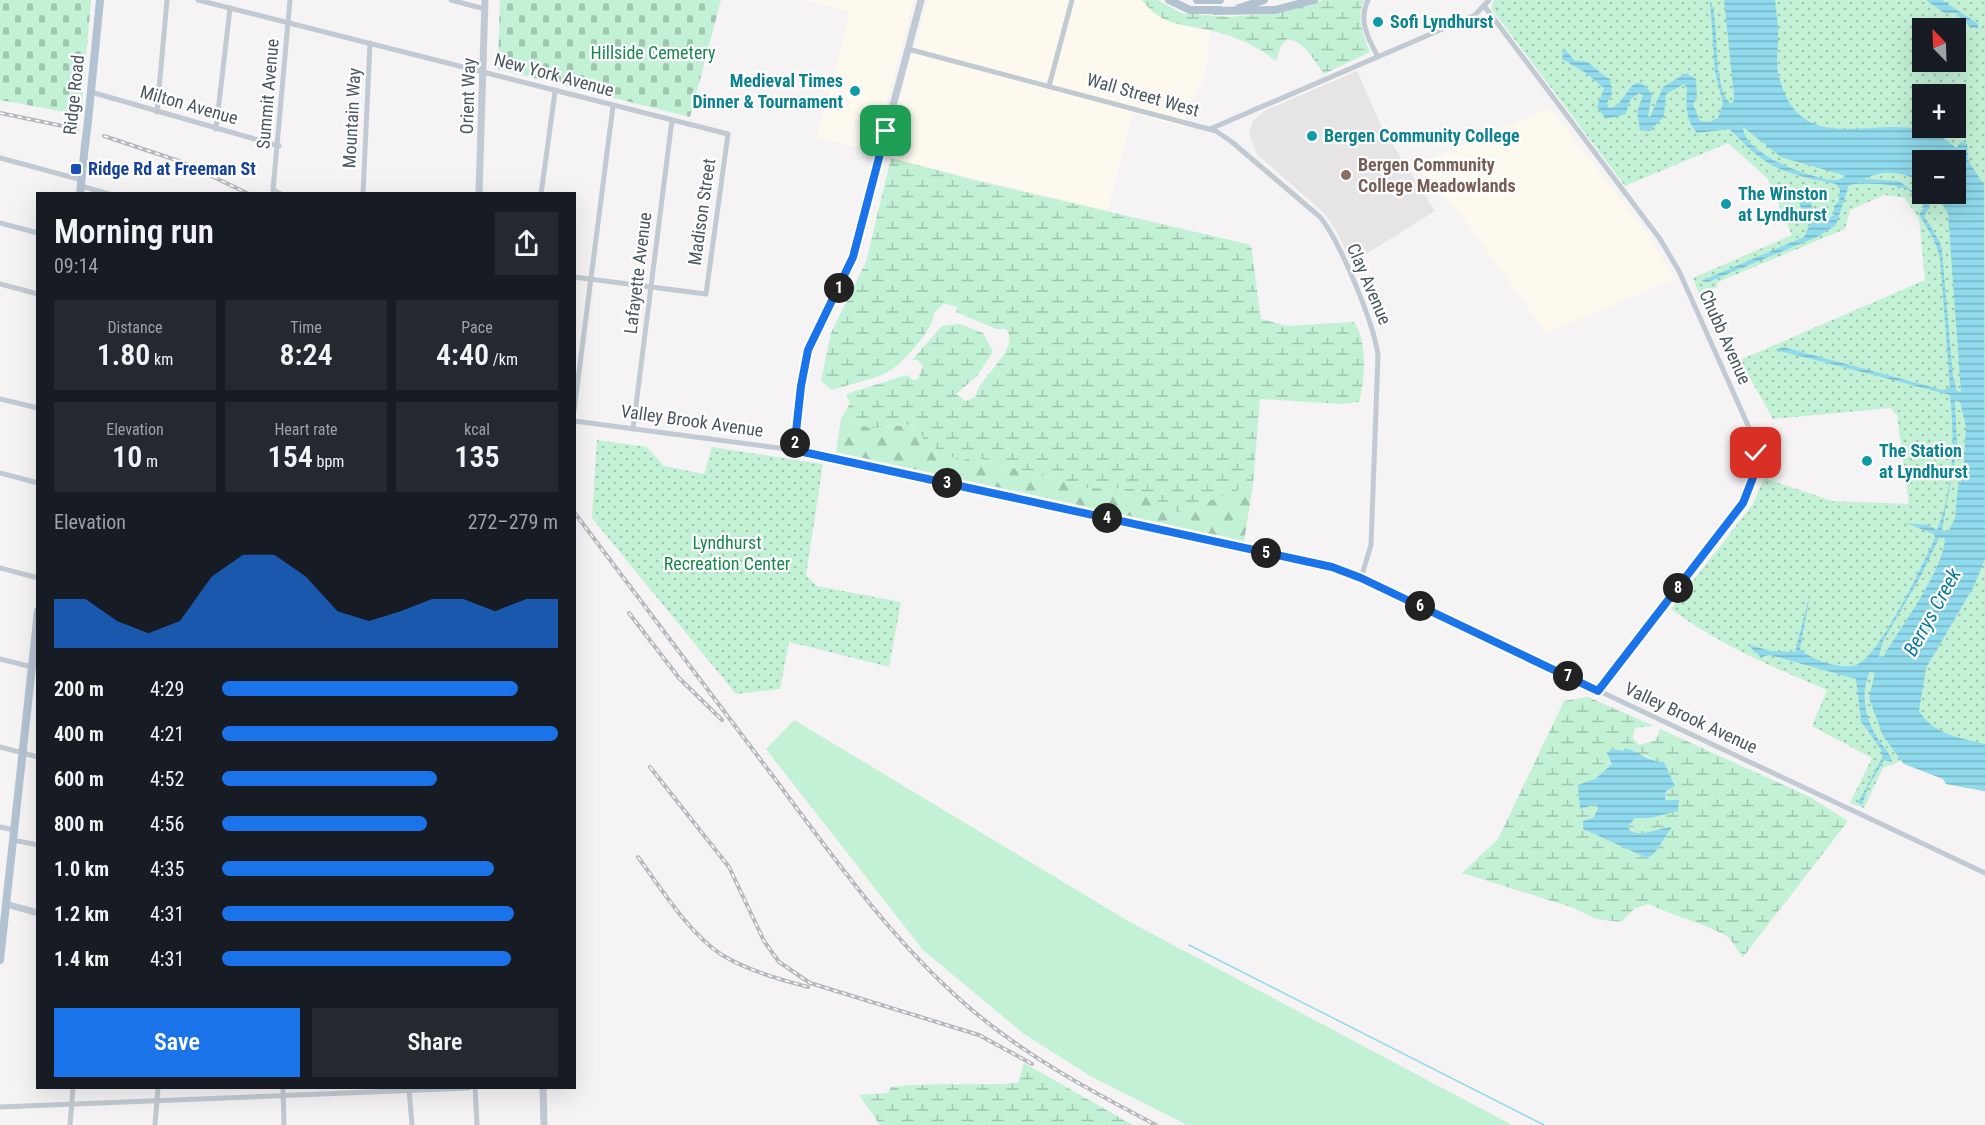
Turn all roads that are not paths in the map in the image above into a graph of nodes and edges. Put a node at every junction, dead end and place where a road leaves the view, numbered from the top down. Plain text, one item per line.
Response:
1 (100, 0) edge
2 (167, 0) edge
3 (198, 0) edge
4 (290, 0) edge
5 (451, 0) edge
6 (485, 0) edge
7 (921, 0) edge
8 (1072, 0) edge
9 (1168, 0) edge
10 (1198, 0) edge
11 (1208, 0) edge
12 (1220, 0) edge
13 (1264, 0) edge
14 (1314, 0) edge
15 (1368, 0) edge
16 (1489, 0) edge
17 (1485, 7) junction
18 (230, 8) junction
19 (485, 9) junction
20 (1215, 11) junction
21 (289, 23) junction
22 (370, 43) junction
23 (908, 49) junction
24 (1378, 57) junction
25 (484, 72) junction
26 (1049, 86) junction
27 (90, 92) junction
28 (555, 92) junction
29 (613, 106) junction
30 (157, 112) junction
31 (672, 120) junction
32 (216, 129) junction
33 (1209, 129) junction
34 (728, 134) joint
35 (279, 146) junction
36 (0, 158) edge
37 (81, 186) edge
38 (102, 192) edge
39 (276, 192) edge
40 (363, 192) edge
41 (480, 192) edge
42 (541, 192) edge
43 (0, 223) edge
44 (36, 232) edge
45 (576, 277) edge
46 (591, 279) junction
47 (0, 284) edge
48 (651, 287) junction
49 (36, 293) edge
50 (576, 395) edge
51 (0, 399) edge
52 (36, 408) edge
53 (576, 421) edge
54 (633, 429) junction
55 (794, 450) junction
56 (0, 473) edge
57 (36, 482) edge
58 (0, 568) edge
59 (36, 577) edge
60 (1361, 578) junction
61 (36, 630) edge
62 (0, 659) edge
63 (32, 667) junction
64 (1598, 691) junction
65 (0, 747) edge
66 (22, 753) junction
67 (36, 756) edge
68 (0, 827) edge
69 (14, 835) junction
70 (36, 844) edge
71 (1985, 873) edge
72 (6, 904) junction
73 (36, 912) edge
74 (0, 960) edge
75 (73, 1089) edge
76 (158, 1089) edge
77 (283, 1089) edge
78 (409, 1089) edge
79 (475, 1089) edge
80 (543, 1089) edge
81 (282, 1095) junction
82 (157, 1101) junction
83 (72, 1104) junction
84 (0, 1107) edge
85 (70, 1125) edge
86 (155, 1125) edge
87 (284, 1125) edge
88 (412, 1125) edge
89 (477, 1125) edge
90 (544, 1125) edge

1 - 27 main road, Ridge Road
2 - 30 street
3 - 18 street, New York Avenue
4 - 21 street, Summit Avenue
5 - 19 street
6 - 19 street, Orient Way
7 - 23 street
8 - 26 street
9 - 20 main road
10 - 11 main road
10 - 12 main road
13 - 20 main road
14 - 20 main road
15 - 24 street
16 - 17 street
17 - 24 street, Wall Street West
17 - 64 street, Chubb Avenue
18 - 21 street, New York Avenue
18 - 32 street
19 - 25 street, Orient Way
21 - 22 street, New York Avenue
21 - 35 street, Summit Avenue
22 - 25 street, New York Avenue
22 - 40 street, Mountain Way
23 - 26 street, Wall Street West
23 - 55 street
24 - 33 street, Wall Street West
25 - 28 street, New York Avenue
25 - 41 street, Orient Way
26 - 33 street, Wall Street West
27 - 30 street, Milton Avenue
27 - 37 main road, Ridge Road, bridge
28 - 29 street, New York Avenue
28 - 42 street
29 - 31 street, New York Avenue
29 - 46 street
30 - 32 street, Milton Avenue
31 - 34 street, New York Avenue
31 - 48 street, Lafayette Avenue
32 - 35 street, Milton Avenue
33 - 60 street, Clay Avenue
34 - 48 street, Madison Street
35 - 39 street, Summit Avenue
36 - 37 street
37 - 38 street
43 - 44 street
45 - 46 street
46 - 48 street
46 - 50 street
47 - 49 street
48 - 54 street, Lafayette Avenue
51 - 52 street
53 - 54 street, Valley Brook Avenue
54 - 55 street, Valley Brook Avenue
55 - 60 street, Valley Brook Avenue
56 - 57 street
58 - 59 street
60 - 64 street, Valley Brook Avenue
61 - 63 main road
62 - 63 street
63 - 66 main road
64 - 71 street, Valley Brook Avenue
65 - 66 street
66 - 67 street
66 - 69 main road
68 - 69 street
69 - 70 street
69 - 72 main road
72 - 73 street
72 - 74 main road
75 - 83 street
76 - 82 street
77 - 81 street
78 - 81 street
78 - 88 street
79 - 89 street
80 - 90 street
81 - 82 street
81 - 87 street
82 - 83 street
82 - 86 street
83 - 84 street
83 - 85 street

